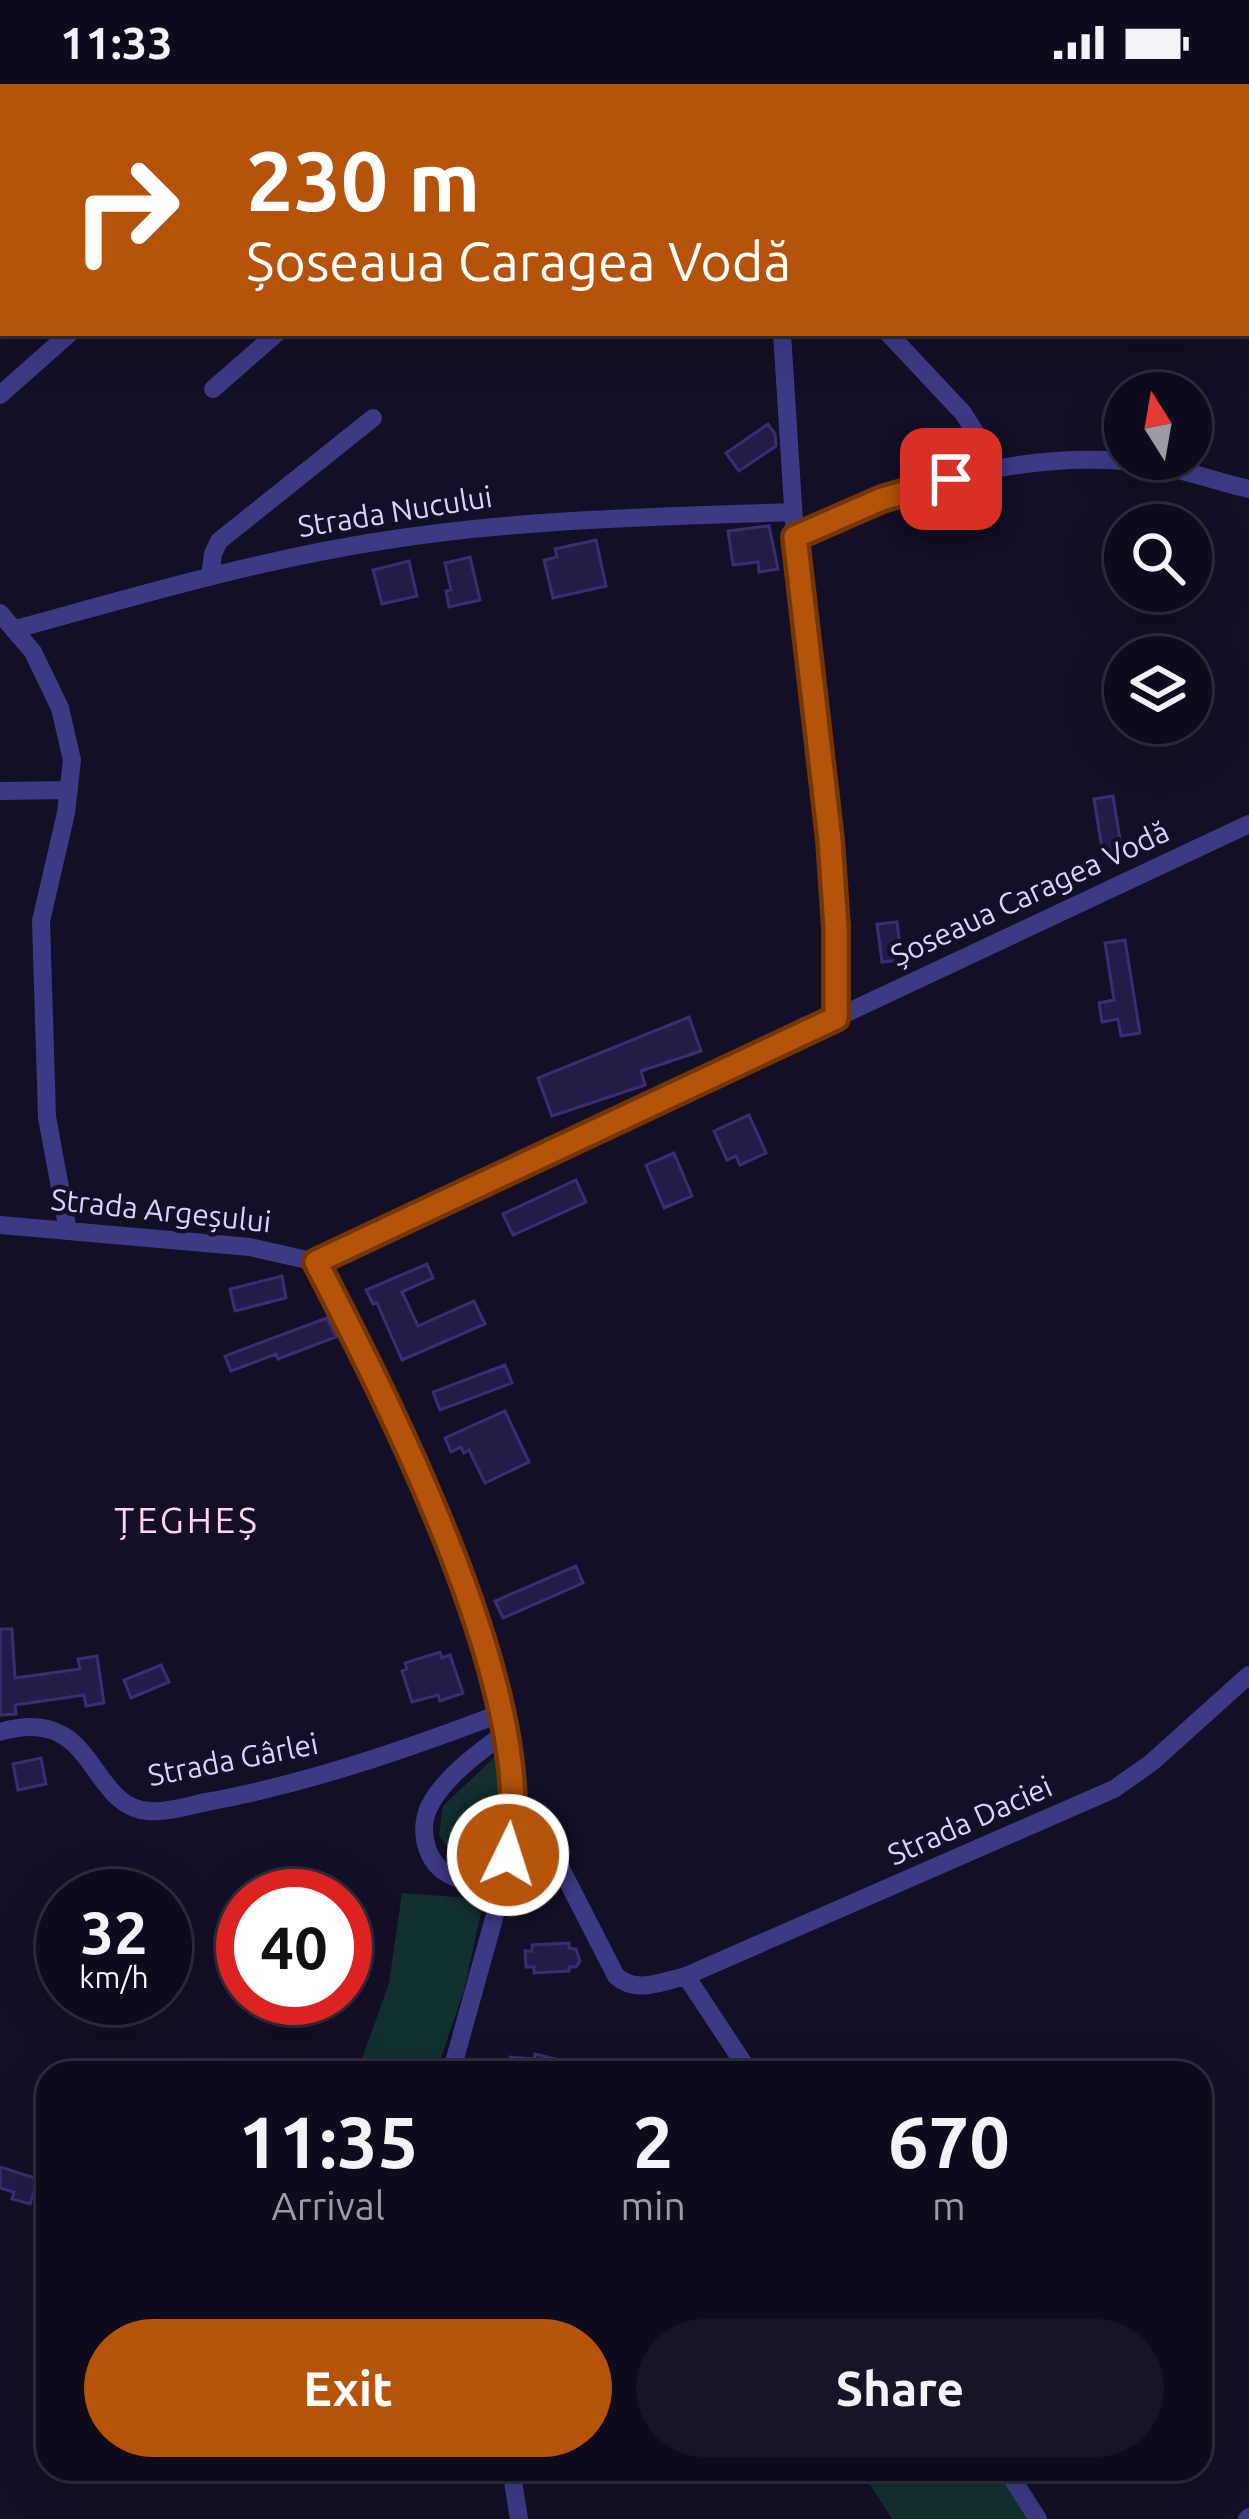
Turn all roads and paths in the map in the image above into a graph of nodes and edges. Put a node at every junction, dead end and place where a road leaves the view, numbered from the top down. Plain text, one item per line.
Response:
1 (67, 336) edge
2 (274, 336) edge
3 (782, 336) edge
4 (891, 336) edge
5 (213, 389) dead end
6 (0, 395) edge
7 (373, 418) dead end
8 (998, 468) junction
9 (1249, 490) edge
10 (793, 512) junction
11 (795, 537) junction
12 (210, 576) junction
13 (0, 613) edge
14 (16, 629) junction
15 (69, 790) junction
16 (0, 791) edge
17 (1249, 824) edge
18 (836, 1018) junction
19 (0, 1225) edge
20 (68, 1231) junction
21 (316, 1262) junction
22 (1249, 1675) edge
23 (503, 1723) junction
24 (0, 1732) edge
25 (516, 1822) junction
26 (506, 1872) junction
27 (686, 1976) junction
28 (454, 2061) edge
29 (742, 2061) edge
30 (513, 2481) edge
31 (1014, 2481) edge
32 (519, 2519) edge
33 (1038, 2519) edge

1 - 6 street
2 - 5 street
3 - 10 street
4 - 8 street
7 - 12 street
8 - 9 street
8 - 11 street
10 - 11 street
10 - 12 street, Strada Nucului
11 - 18 street
12 - 14 street, Strada Nucului
13 - 14 street
14 - 15 street
15 - 16 street
15 - 20 street
17 - 18 street, Șoseaua Caragea Vodă
18 - 21 street, Șoseaua Caragea Vodă
19 - 20 street, Strada Argeșului
20 - 21 street, Strada Argeșului
21 - 23 street
22 - 27 street, Strada Daciei
23 - 24 street, Strada Gârlei
23 - 25 street
23 - 26 street
25 - 26 street
25 - 27 street, Strada Daciei
26 - 28 street
27 - 29 street
30 - 32 street
31 - 33 street

